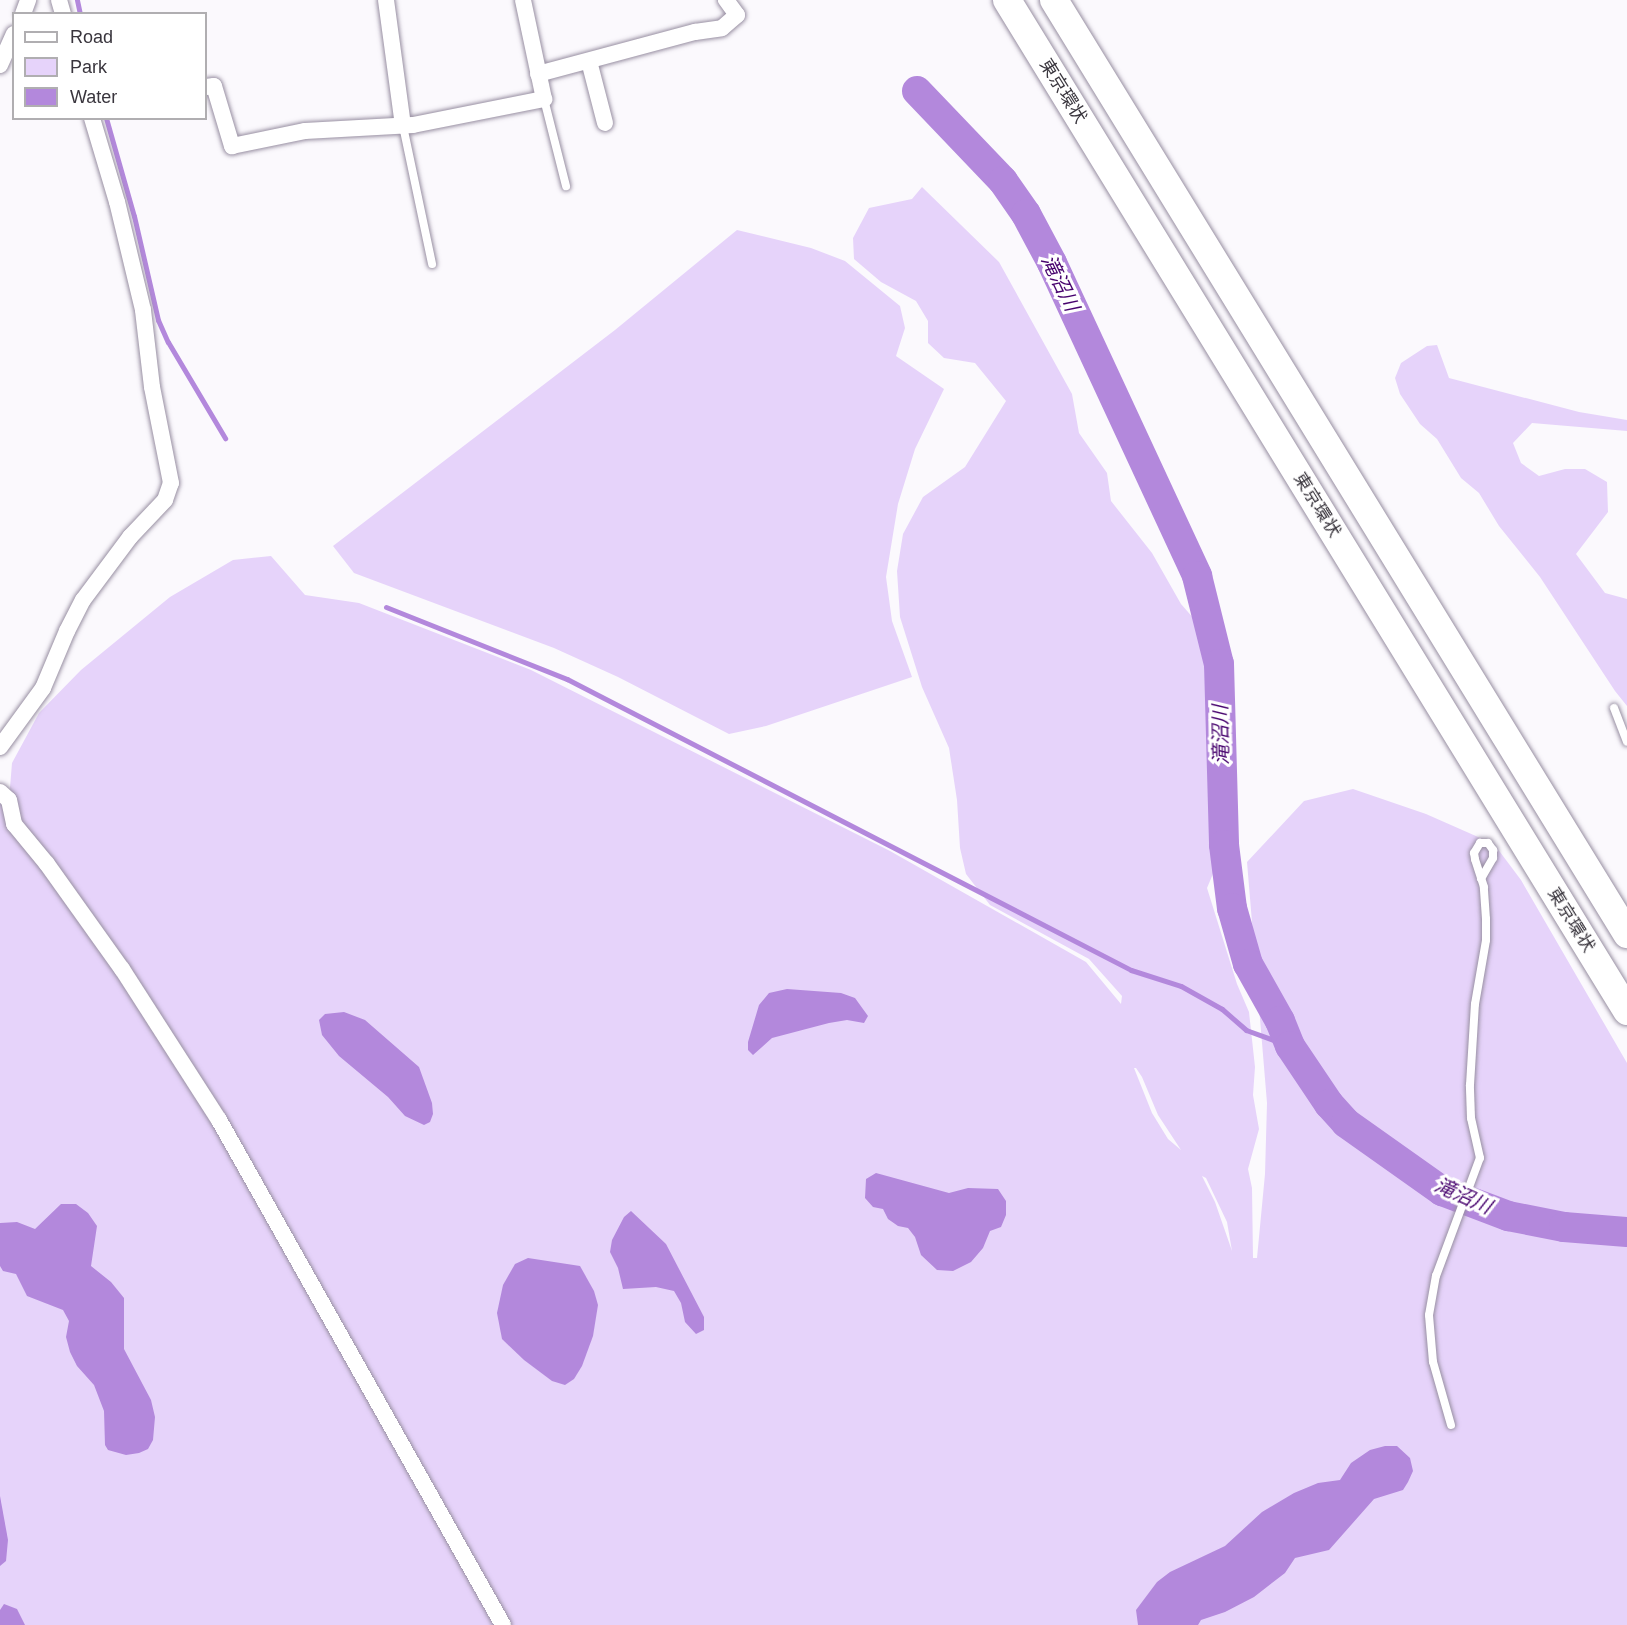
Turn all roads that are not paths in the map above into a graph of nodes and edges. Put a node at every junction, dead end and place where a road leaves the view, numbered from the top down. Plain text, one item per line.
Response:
1 (386, 0) edge
2 (523, 0) edge
3 (726, 0) edge
4 (1007, 0) edge
5 (1054, 0) edge
6 (1073, 0) edge
7 (12, 38) edge
8 (589, 61) junction
9 (0, 65) edge
10 (538, 74) junction
11 (207, 87) edge
12 (544, 99) junction
13 (93, 120) edge
14 (605, 123) dead end
15 (403, 126) junction
16 (1167, 184) junction
17 (566, 186) dead end
18 (432, 264) dead end
19 (1614, 708) dead end
20 (1627, 742) edge
21 (0, 747) edge
22 (0, 792) edge
23 (1481, 879) dead end
24 (1627, 934) edge
25 (1627, 1011) edge
26 (1451, 1425) dead end
27 (502, 1625) edge

1 - 15 street
2 - 10 street
3 - 8 street
4 - 25 highway, 東京環状
5 - 16 highway
6 - 16 highway
7 - 9 street
8 - 10 street
8 - 14 street
10 - 12 street
11 - 15 street
12 - 15 street
12 - 17 lane
13 - 21 street
15 - 18 lane
16 - 24 highway
19 - 20 lane
22 - 27 street
23 - 26 lane

